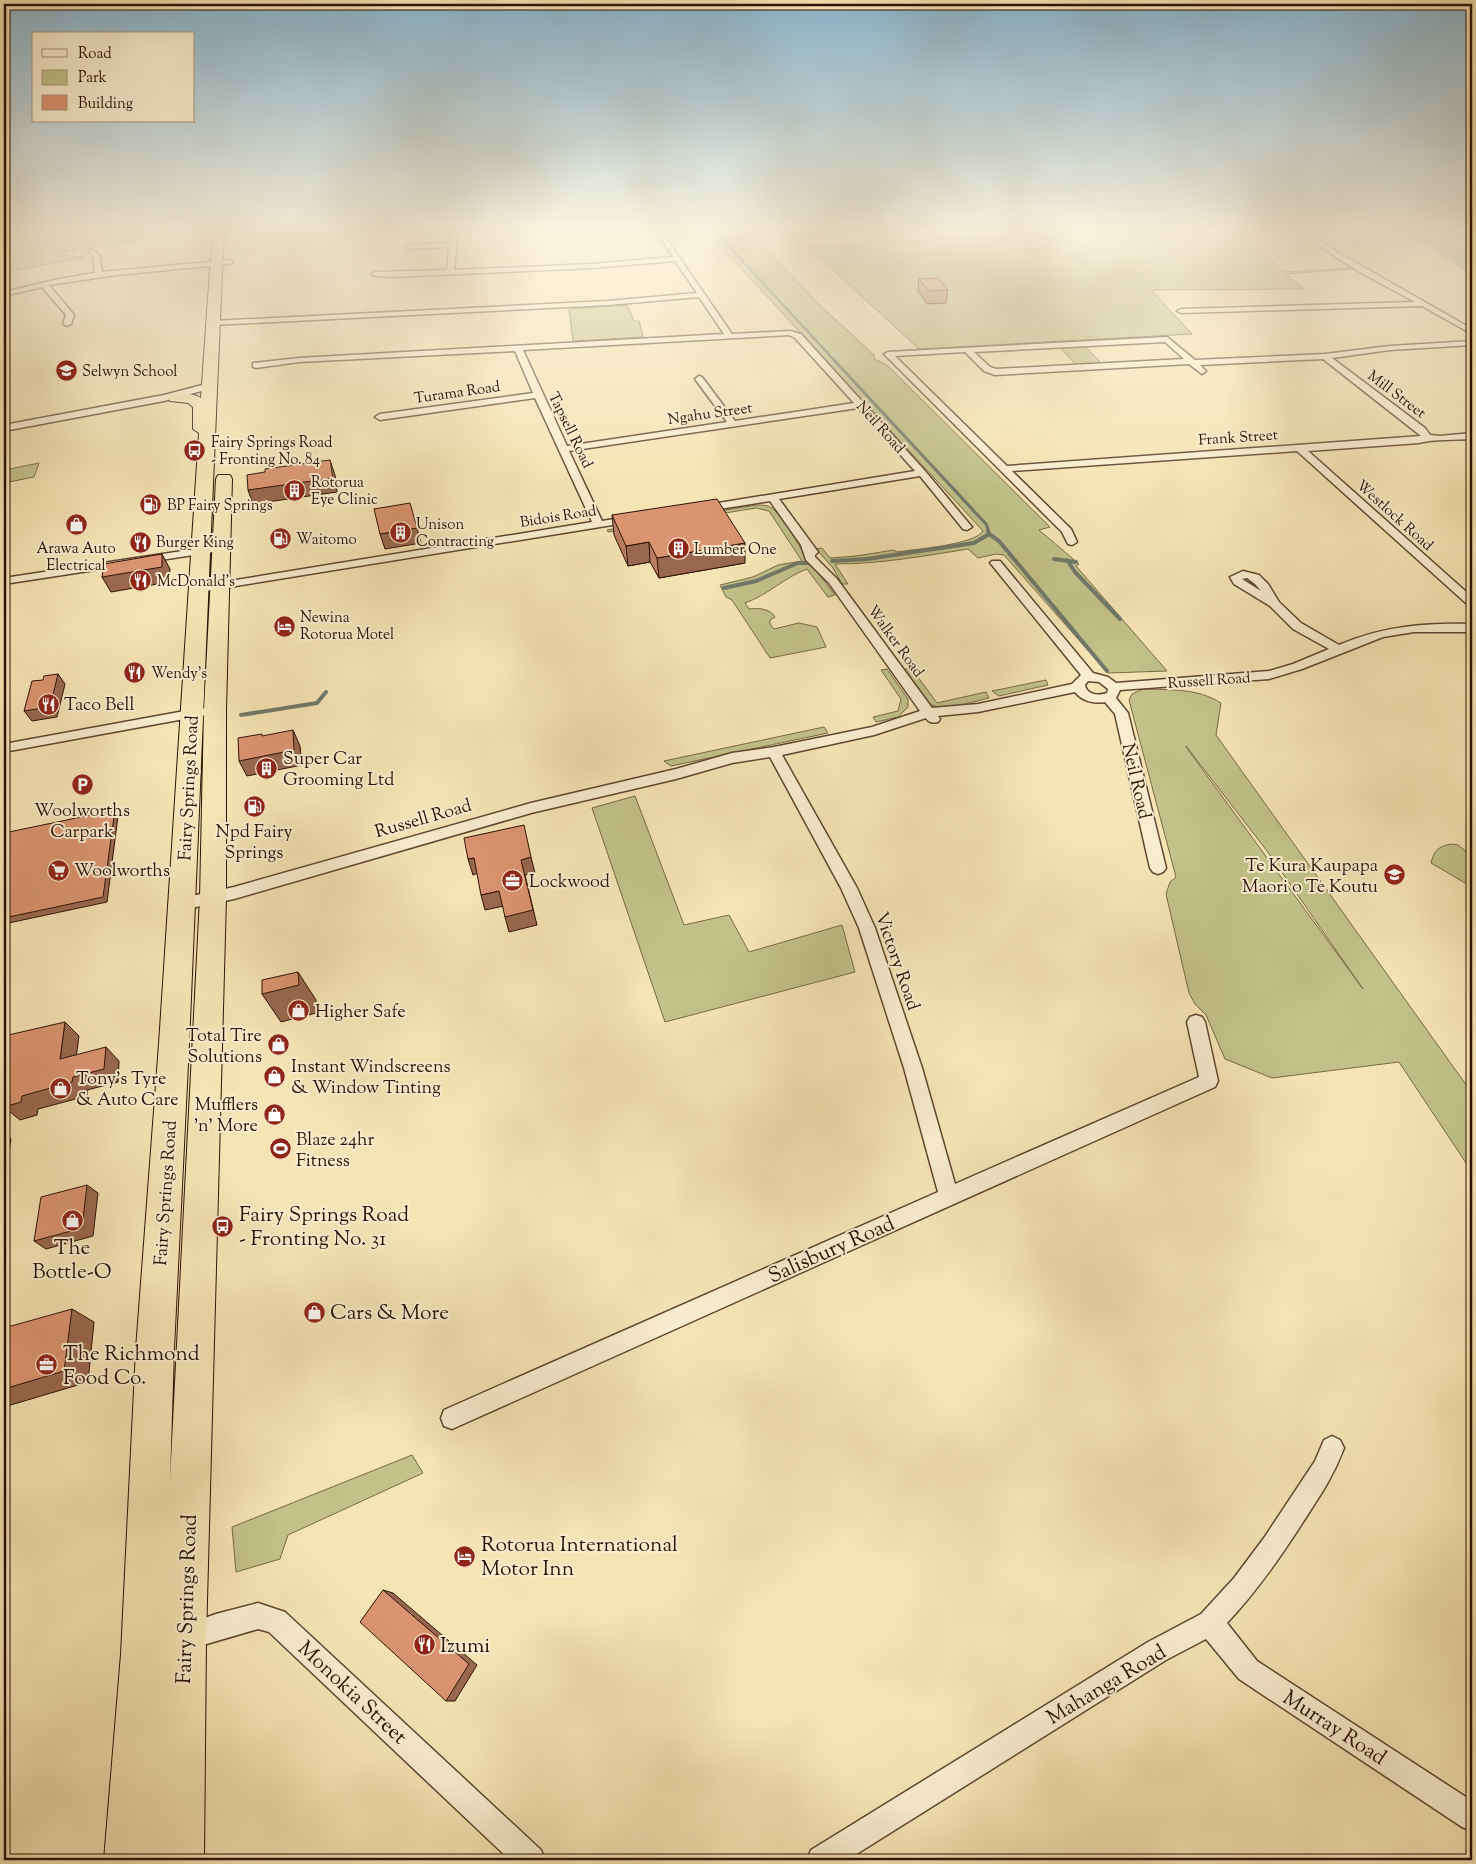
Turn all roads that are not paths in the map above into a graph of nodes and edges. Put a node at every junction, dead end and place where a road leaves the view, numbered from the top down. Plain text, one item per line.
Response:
1 (69, 314) edge
2 (213, 314) edge
3 (311, 314) edge
4 (713, 314) edge
5 (1441, 314) edge
6 (229, 317) junction
7 (213, 323) junction
8 (67, 324) dead end
9 (1472, 332) edge
10 (728, 336) junction
11 (228, 338) dead end
12 (1111, 342) junction
13 (1472, 343) edge
14 (1029, 346) junction
15 (518, 348) junction
16 (967, 350) junction
17 (1325, 356) junction
18 (1191, 362) junction
19 (227, 363) dead end
20 (1134, 364) junction
21 (256, 365) dead end
22 (1050, 369) junction
23 (1202, 371) dead end
24 (699, 379) dead end
25 (207, 388) junction
26 (538, 395) junction
27 (170, 398) junction
28 (860, 405) junction
29 (380, 417) dead end
30 (222, 423) dead end
31 (732, 423) junction
32 (4, 428) edge
33 (1472, 436) edge
34 (1428, 437) junction
35 (207, 439) junction
36 (1299, 448) junction
37 (564, 449) junction
38 (1005, 469) junction
39 (922, 473) junction
40 (205, 478) junction
41 (773, 498) junction
42 (686, 511) edge
43 (647, 517) edge
44 (599, 525) junction
45 (967, 527) dead end
46 (1072, 542) dead end
47 (806, 545) joint
48 (222, 548) junction
49 (201, 552) junction
50 (996, 563) dead end
51 (4, 581) edge
52 (221, 586) junction
53 (199, 589) junction
54 (1472, 603) edge
55 (1274, 604) dead end
56 (1472, 628) edge
57 (1339, 650) junction
58 (1089, 677) junction
59 (1078, 687) junction
60 (1111, 692) junction
61 (978, 708) joint
62 (203, 712) junction
63 (930, 716) junction
64 (4, 748) edge
65 (774, 752) junction
66 (1158, 868) dead end
67 (213, 898) junction
68 (182, 904) junction
69 (1196, 1022) dead end
70 (949, 1197) junction
71 (196, 1337) junction
72 (155, 1349) junction
73 (452, 1418) dead end
74 (1332, 1448) dead end
75 (1210, 1623) junction
76 (184, 1638) junction
77 (143, 1654) junction
78 (1472, 1817) edge
79 (129, 1860) edge
80 (178, 1860) edge
81 (531, 1860) edge
82 (821, 1860) edge

1 - 8 street
2 - 7 highway, Fairy Springs Road
3 - 6 street
4 - 10 street
5 - 9 street
6 - 7 street
6 - 11 highway
7 - 25 highway, Fairy Springs Road
10 - 15 street
10 - 28 street, Neil Road
12 - 14 street
12 - 18 street
12 - 20 street
13 - 17 street
14 - 16 street
14 - 22 street
15 - 21 street
15 - 26 street, Tapsell Road
16 - 22 street
16 - 38 street
17 - 18 street
17 - 34 street, Mill Street
18 - 20 street
18 - 23 street
19 - 25 highway
20 - 22 street
24 - 31 street
25 - 27 street
25 - 30 highway
25 - 35 highway, Fairy Springs Road
26 - 29 street, Turama Road
26 - 37 street, Tapsell Road
27 - 32 street
27 - 35 highway
28 - 31 street, Ngahu Street
28 - 39 street, Neil Road
31 - 37 street, Ngahu Street
33 - 34 street, Frank Street
34 - 36 street, Frank Street
35 - 40 highway, Fairy Springs Road
36 - 38 street, Frank Street
36 - 54 street, Westlock Road
37 - 44 street, Tapsell Road
38 - 46 street
39 - 41 street
39 - 45 street, Neil Road
40 - 48 highway, Fairy Springs Road
40 - 49 highway, Fairy Springs Road
41 - 42 street
41 - 47 street, Walker Road
43 - 44 street, Bidois Road
44 - 52 street, Bidois Road
47 - 63 street, Walker Road
48 - 49 street
48 - 52 highway, Fairy Springs Road
49 - 51 street
49 - 53 highway, Fairy Springs Road
50 - 58 street
52 - 53 street, Bidois Road
52 - 62 highway, Fairy Springs Road
53 - 62 highway, Fairy Springs Road
55 - 57 street
56 - 57 street, Russell Road
57 - 60 street, Russell Road
58 - 59 street
58 - 60 street
59 - 60 street, Russell Road
59 - 61 street, Russell Road
60 - 66 street, Neil Road
61 - 63 street, Russell Road
62 - 64 street
62 - 67 highway, Fairy Springs Road
62 - 68 highway, Fairy Springs Road
63 - 65 street, Russell Road
65 - 67 street, Russell Road
65 - 70 street, Victory Road
67 - 68 street, Russell Road
67 - 71 highway, Fairy Springs Road
68 - 72 highway, Fairy Springs Road
69 - 70 street, Salisbury Road
70 - 73 street, Salisbury Road
71 - 72 highway
71 - 76 highway, Fairy Springs Road
72 - 77 highway, Fairy Springs Road
74 - 75 street, Mahanga Road
75 - 78 street, Murray Road
75 - 82 street, Mahanga Road
76 - 77 street, Monokia Street
76 - 80 highway, Fairy Springs Road
76 - 81 street, Monokia Street
77 - 79 highway, Fairy Springs Road

